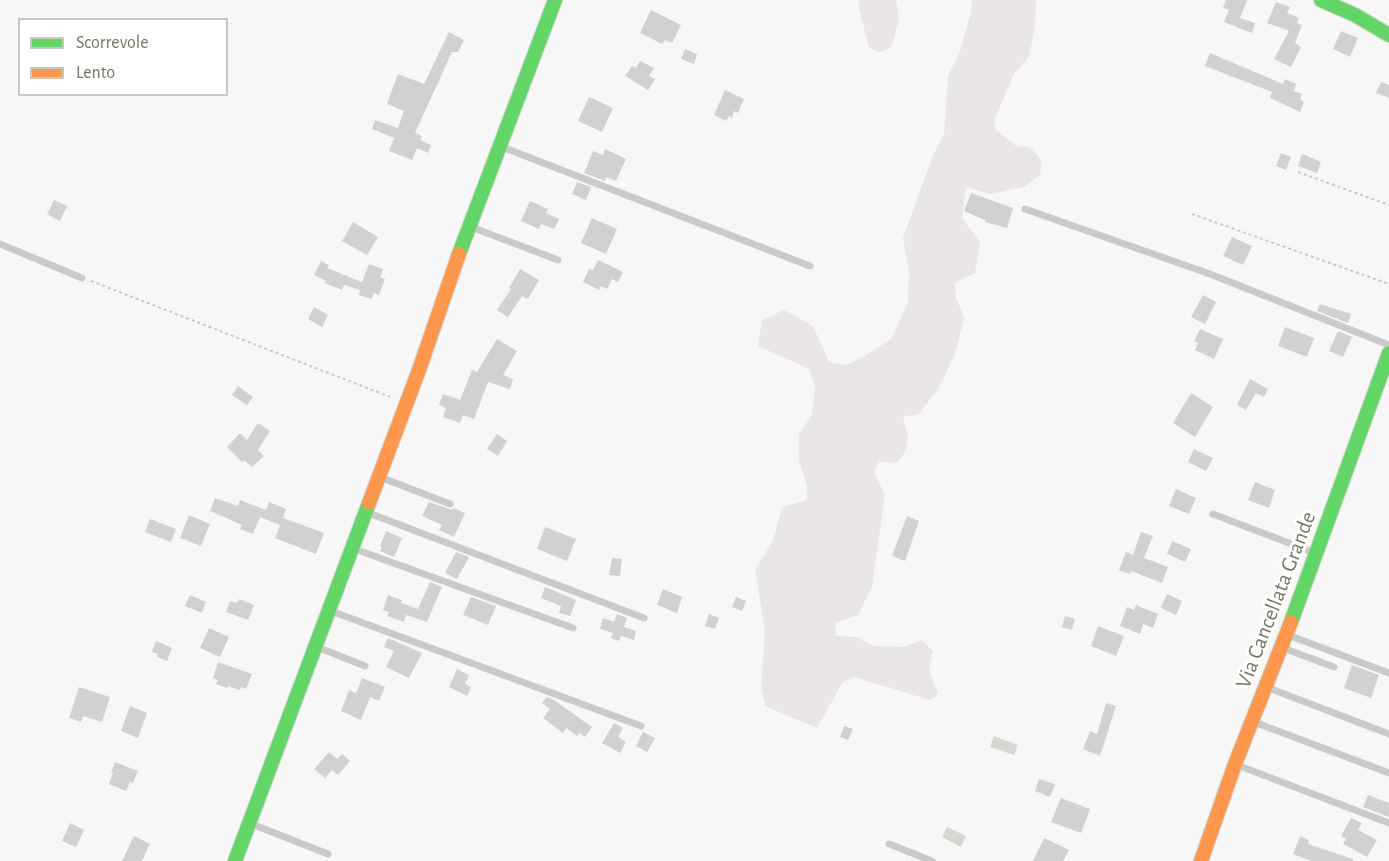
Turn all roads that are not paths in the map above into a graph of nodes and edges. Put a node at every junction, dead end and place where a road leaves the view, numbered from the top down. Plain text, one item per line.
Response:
1 (555, 0) edge
2 (1321, 0) edge
3 (1389, 35) edge
4 (500, 146) junction
5 (1025, 209) dead end
6 (469, 227) junction
7 (0, 244) edge
8 (558, 260) dead end
9 (810, 266) dead end
10 (82, 278) road end
11 (1389, 345) edge
12 (1389, 353) edge
13 (378, 477) junction
14 (450, 504) dead end
15 (366, 512) junction
16 (1213, 514) dead end
17 (351, 547) junction
18 (1316, 554) junction
19 (329, 610) junction
20 (644, 618) dead end
21 (573, 628) dead end
22 (1284, 641) junction
23 (316, 646) junction
24 (364, 666) dead end
25 (1334, 667) dead end
26 (1389, 673) edge
27 (1266, 687) junction
28 (1252, 722) junction
29 (640, 726) dead end
30 (1389, 734) edge
31 (1235, 764) junction
32 (1389, 773) edge
33 (1389, 822) edge
34 (249, 823) junction
35 (889, 844) dead end
36 (328, 854) dead end
37 (235, 861) edge
38 (932, 861) edge
39 (1201, 861) edge

1 - 4 street
2 - 3 street
4 - 6 street
4 - 9 lane
5 - 11 lane
6 - 8 lane
6 - 13 street
7 - 10 lane
12 - 18 street, Via Cancellata Grande
13 - 14 lane
13 - 15 street
15 - 17 street
15 - 20 lane
16 - 18 lane
17 - 19 street
17 - 21 lane
18 - 22 street, Via Cancellata Grande
19 - 23 street
19 - 29 lane
22 - 25 lane
22 - 26 lane
22 - 27 street, Via Cancellata Grande
23 - 24 lane
23 - 34 street
27 - 28 street, Via Cancellata Grande
27 - 30 lane
28 - 31 street, Via Cancellata Grande
28 - 32 lane
31 - 33 lane
31 - 39 street, Via Cancellata Grande
34 - 36 lane
34 - 37 street
35 - 38 lane

